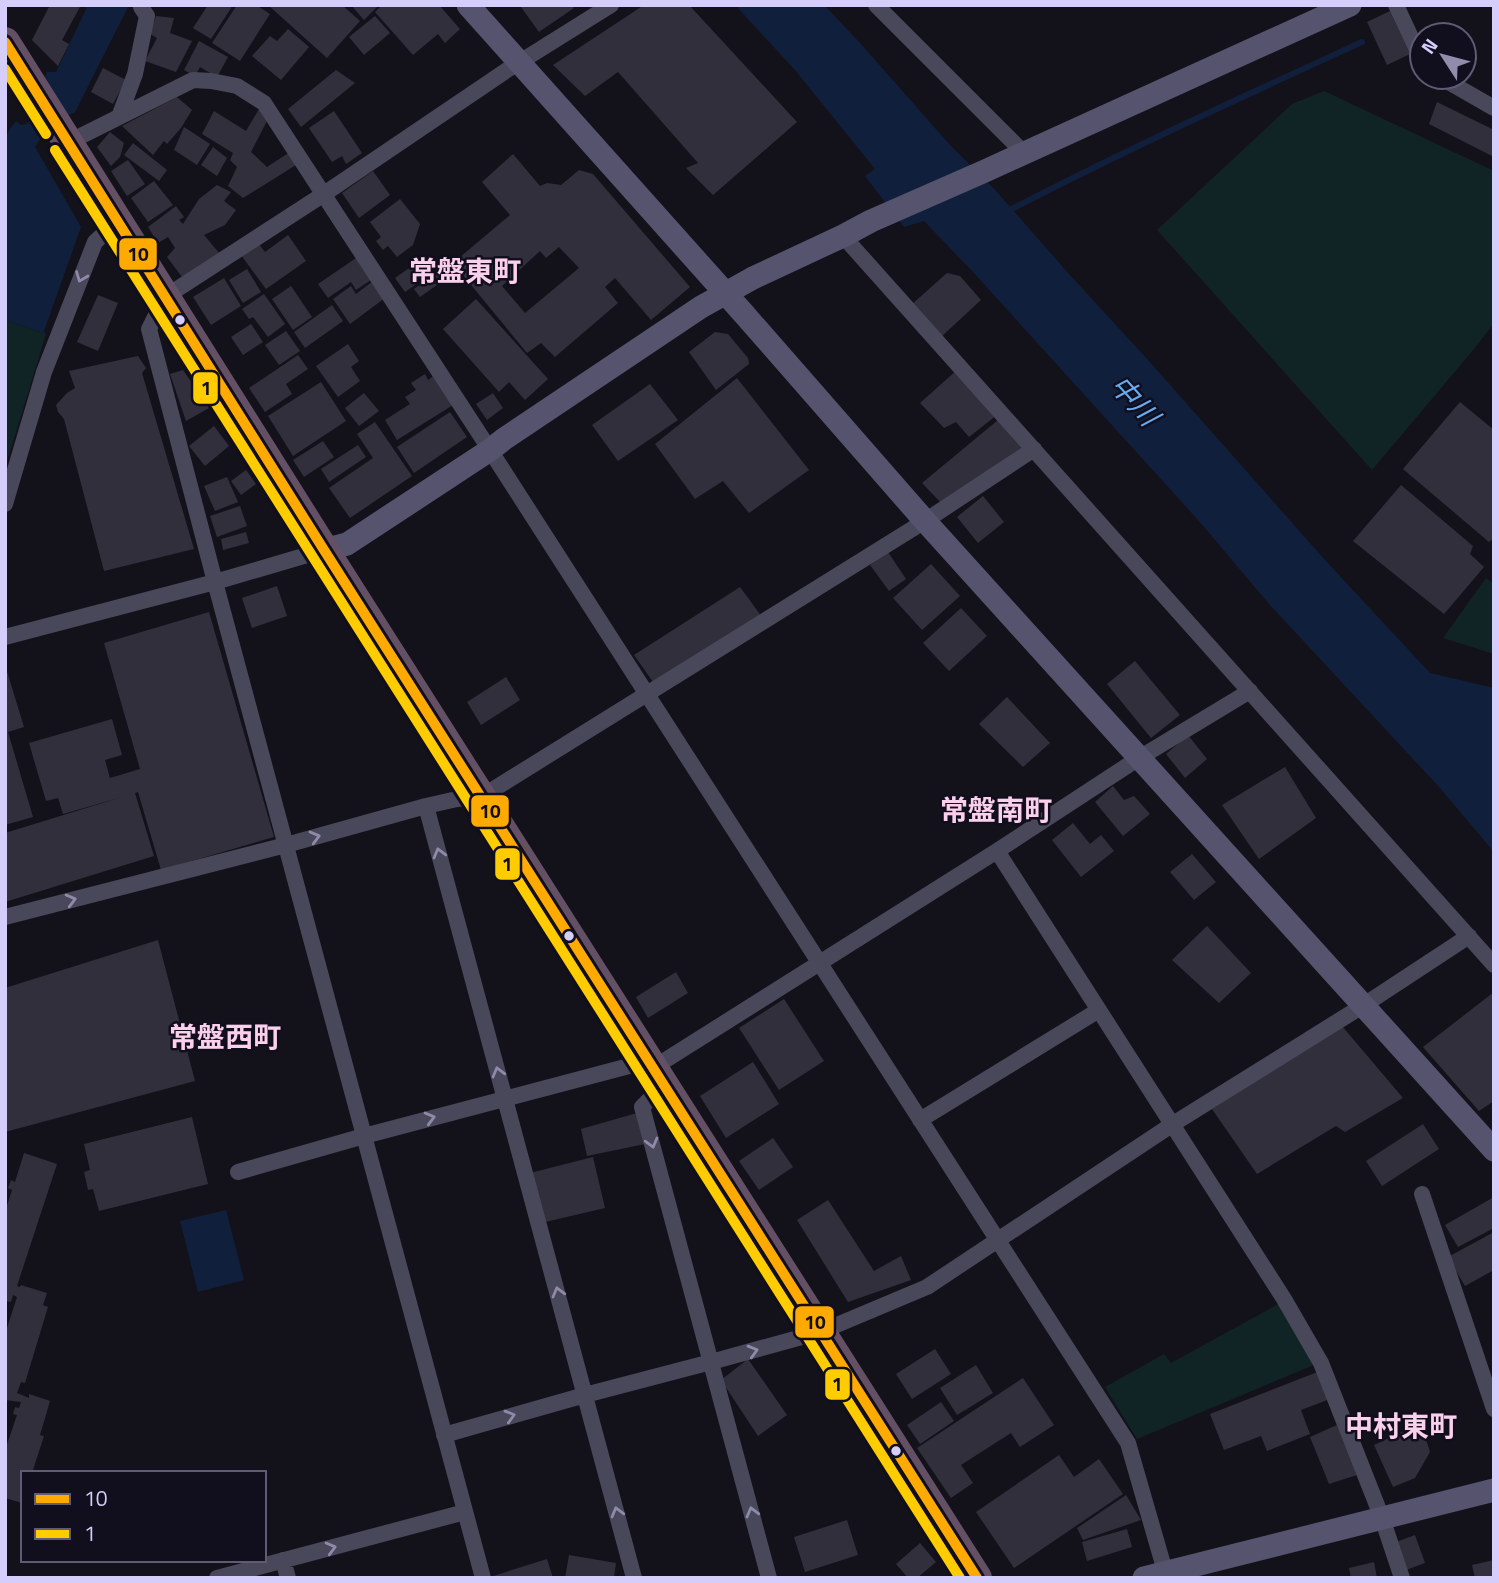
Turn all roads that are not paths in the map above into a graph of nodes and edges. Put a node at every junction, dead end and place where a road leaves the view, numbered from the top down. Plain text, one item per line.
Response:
1 (468, 5) edge
2 (611, 5) edge
3 (876, 5) edge
4 (1350, 5) edge
5 (1396, 5) edge
6 (141, 7) edge
7 (1408, 31) edge
8 (5, 42) edge
9 (520, 62) junction
10 (1464, 91) edge
11 (1494, 108) edge
12 (119, 117) junction
13 (63, 135) junction
14 (1024, 153) junction
15 (324, 194) junction
16 (117, 222) junction
17 (843, 236) junction
18 (725, 293) junction
19 (165, 297) junction
20 (1034, 449) junction
21 (490, 450) junction
22 (5, 504) edge
23 (925, 521) junction
24 (324, 550) junction
25 (215, 582) junction
26 (5, 637) edge
27 (1250, 691) junction
28 (646, 695) junction
29 (1139, 758) junction
30 (481, 797) junction
31 (426, 806) junction
32 (286, 845) junction
33 (997, 851) junction
34 (5, 918) edge
35 (1469, 936) junction
36 (819, 963) junction
37 (1494, 965) edge
38 (1364, 1004) junction
39 (1099, 1010) junction
40 (655, 1071) junction
41 (505, 1098) junction
42 (920, 1120) junction
43 (1172, 1125) junction
44 (364, 1136) junction
45 (1494, 1150) edge
46 (238, 1172) dead end
47 (1422, 1195) dead end
48 (997, 1240) junction
49 (820, 1332) junction
50 (712, 1362) junction
51 (585, 1395) junction
52 (1494, 1409) edge
53 (444, 1435) junction
54 (1494, 1490) edge
55 (465, 1513) junction
56 (1382, 1518) junction
57 (284, 1560) junction
58 (1158, 1576) edge
59 (217, 1578) edge
60 (288, 1578) edge
61 (483, 1578) edge
62 (634, 1578) edge
63 (769, 1578) edge
64 (977, 1578) edge
65 (1402, 1578) edge

1 - 9 street
2 - 9 street
3 - 14 street
4 - 14 street
5 - 7 street
6 - 12 street
8 - 13 highway
9 - 15 street
9 - 18 street
10 - 11 street
12 - 13 street
12 - 15 street
13 - 16 highway
14 - 17 street
15 - 19 street
15 - 21 street
16 - 19 highway
16 -> 22 street
17 - 18 street
17 - 20 street
18 - 21 street
18 - 23 street
19 - 24 highway
19 - 25 street
20 - 23 street
20 - 27 street
21 - 24 street
21 - 28 street
23 - 28 street
23 - 29 street
24 - 25 street
24 - 30 highway
25 - 26 street
25 - 32 street
27 - 29 street
27 - 35 street
28 - 30 street
28 - 36 street
29 - 33 street
29 - 38 street
30 - 31 street
30 - 40 highway
32 -> 31 street
41 -> 31 street
34 -> 32 street
32 - 44 street
33 - 36 street
33 - 39 street
35 - 37 street
35 - 38 street
36 - 40 street
36 - 42 street
38 - 43 street
38 - 45 street
39 - 42 street
39 - 43 street
40 - 41 street
40 - 49 highway
40 -> 50 street
44 -> 41 street
51 -> 41 street
42 - 48 street
43 - 48 street
43 - 56 street
44 - 46 street
44 - 53 street
47 - 52 street
48 - 49 street
48 - 58 street
50 -> 49 street
49 - 64 highway
50 - 51 street
63 -> 50 street
53 -> 51 street
62 -> 51 street
53 - 55 street
54 - 56 street
57 -> 55 street
55 - 61 street
56 - 58 street
56 - 65 street
57 - 59 street
57 - 60 street

